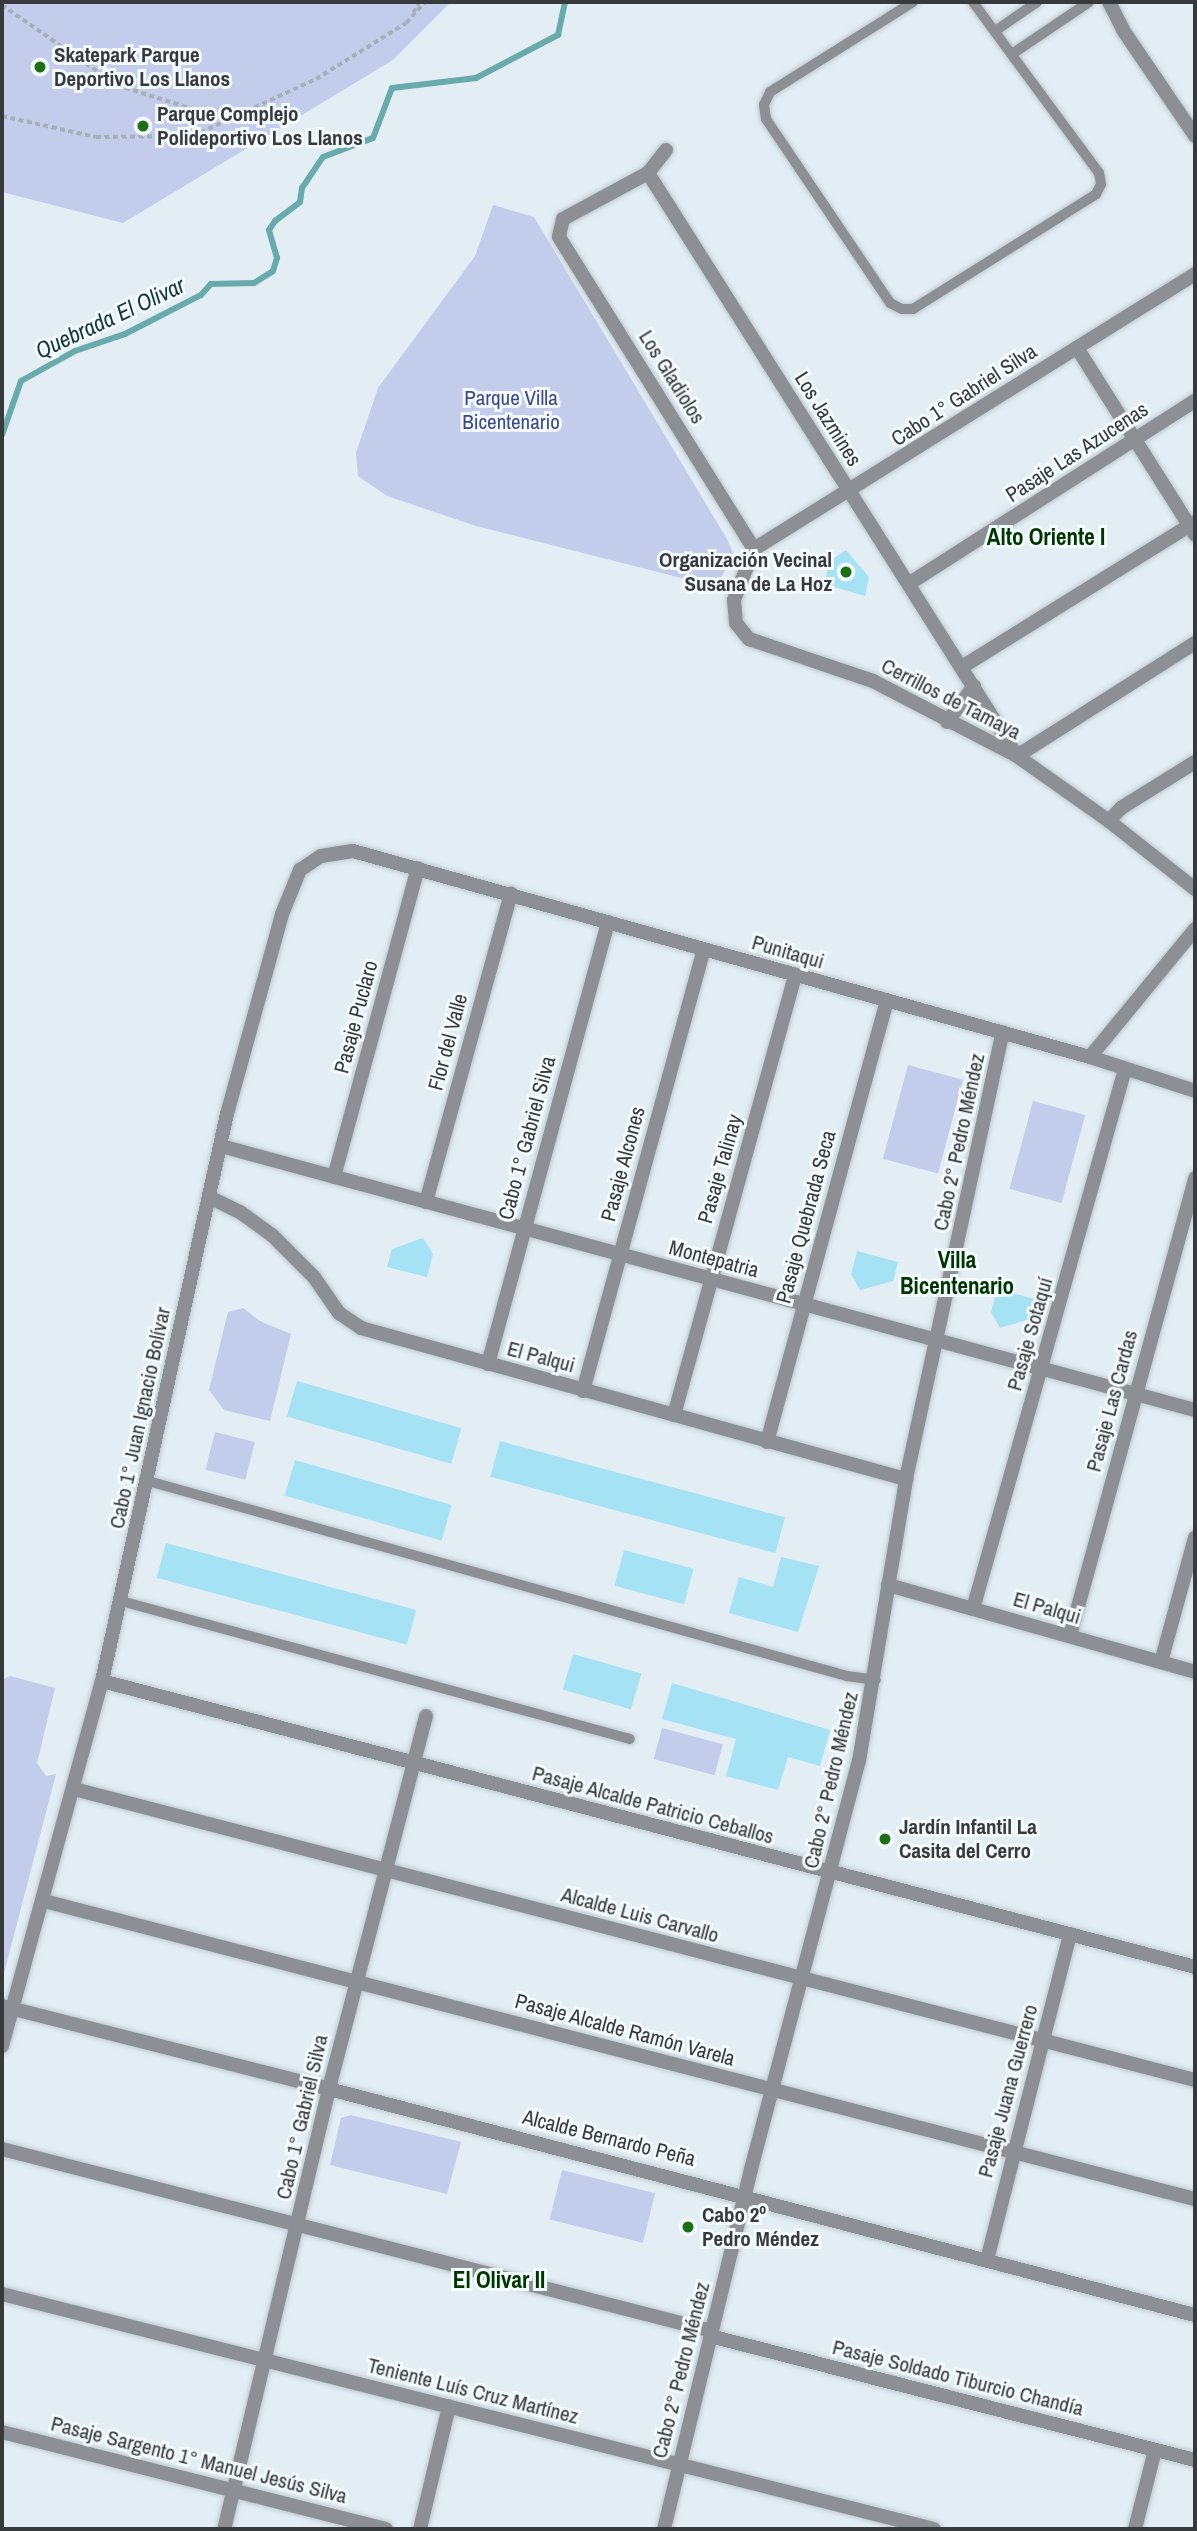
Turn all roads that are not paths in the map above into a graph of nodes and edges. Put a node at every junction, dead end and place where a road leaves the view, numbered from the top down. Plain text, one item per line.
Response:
1 (913, 2) edge
2 (973, 2) edge
3 (1037, 2) edge
4 (1089, 2) edge
5 (1109, 2) edge
6 (995, 31) junction
7 (1012, 54) junction
8 (1195, 136) edge
9 (666, 150) dead end
10 (648, 173) junction
11 (1195, 274) edge
12 (1077, 348) junction
13 (1195, 401) edge
14 (1138, 439) junction
15 (850, 494) junction
16 (1193, 527) edge
17 (754, 549) junction
18 (910, 583) junction
19 (1195, 643) edge
20 (962, 667) junction
21 (974, 686) junction
22 (947, 722) junction
23 (1017, 756) junction
24 (1195, 762) edge
25 (1110, 821) junction
26 (368, 854) joint
27 (418, 868) junction
28 (1195, 889) edge
29 (511, 894) junction
30 (608, 922) junction
31 (1195, 929) edge
32 (704, 949) junction
33 (795, 976) junction
34 (886, 1003) junction
35 (1003, 1032) junction
36 (1090, 1056) junction
37 (1125, 1069) junction
38 (1195, 1091) edge
39 (221, 1146) junction
40 (334, 1177) junction
41 (1195, 1178) edge
42 (209, 1197) junction
43 (426, 1202) junction
44 (524, 1229) junction
45 (620, 1255) junction
46 (710, 1280) junction
47 (804, 1305) junction
48 (938, 1340) junction
49 (488, 1364) junction
50 (1042, 1369) junction
51 (583, 1391) junction
52 (1136, 1394) junction
53 (1195, 1410) edge
54 (674, 1415) junction
55 (767, 1442) junction
56 (906, 1479) junction
57 (148, 1481) junction
58 (1195, 1538) edge
59 (888, 1585) junction
60 (121, 1601) junction
61 (974, 1609) junction
62 (1070, 1636) junction
63 (1161, 1662) junction
64 (1195, 1672) edge
65 (876, 1679) junction
66 (102, 1681) junction
67 (426, 1716) dead end
68 (631, 1739) dead end
69 (413, 1764) junction
70 (74, 1789) junction
71 (386, 1870) junction
72 (831, 1873) junction
73 (44, 1901) junction
74 (1070, 1934) junction
75 (1195, 1967) edge
76 (802, 1978) junction
77 (357, 1982) junction
78 (7, 2007) edge
79 (1043, 2040) junction
80 (2, 2046) edge
81 (1195, 2080) edge
82 (329, 2089) junction
83 (772, 2090) junction
84 (2, 2149) edge
85 (1013, 2152) junction
86 (745, 2194) junction
87 (1195, 2199) edge
88 (298, 2226) junction
89 (987, 2260) junction
90 (2, 2294) edge
91 (1195, 2315) edge
92 (711, 2333) junction
93 (264, 2360) junction
94 (449, 2406) junction
95 (2, 2432) edge
96 (1155, 2450) junction
97 (1195, 2460) edge
98 (680, 2463) junction
99 (232, 2492) junction
100 (224, 2529) edge
101 (386, 2529) edge
102 (420, 2529) edge
103 (664, 2529) edge
104 (934, 2529) edge
105 (1135, 2529) edge

1 - 7 lane
2 - 6 lane
3 - 6 lane
4 - 7 lane
5 - 8 street
6 - 7 lane
9 - 10 street
10 - 15 street, Los Jazmines
10 - 17 street, Los Gladiolos
11 - 12 street, Cabo 1° Gabriel Silva
12 - 14 street
12 - 15 street, Cabo 1° Gabriel Silva
13 - 14 street, Pasaje Las Azucenas
14 - 16 street
14 - 18 street, Pasaje Las Azucenas
15 - 17 street, Cabo 1° Gabriel Silva
15 - 18 street, Los Jazmines
16 - 20 street
17 - 22 street, Cerrillos de Tamaya
18 - 20 street, Los Jazmines
19 - 23 street
20 - 21 street, Los Jazmines
21 - 22 street
21 - 23 street, Los Jazmines
22 - 23 street, Cerrillos de Tamaya
23 - 25 street, Cerrillos de Tamaya
24 - 25 street
25 - 28 street, Cerrillos de Tamaya
26 - 27 street, Punitaqui
26 - 39 street, Cabo 1° Juan Ignacio Bolívar
27 - 29 street, Punitaqui
27 - 40 street, Pasaje Puclaro
29 - 30 street, Punitaqui
29 - 43 street, Flor del Valle
30 - 32 street, Punitaqui
30 - 44 street, Cabo 1° Gabriel Silva
31 - 36 street
32 - 33 street, Punitaqui
32 - 45 street, Pasaje Alcones
33 - 34 street, Punitaqui
33 - 46 street, Pasaje Talinay
34 - 35 street, Punitaqui
34 - 47 street, Pasaje Quebrada Seca
35 - 36 street, Punitaqui
35 - 48 street, Cabo 2° Pedro Méndez
36 - 37 street, Punitaqui
37 - 38 street, Punitaqui
37 - 50 street, Pasaje Sotaquí
39 - 40 street, Montepatria
39 - 42 street, Cabo 1° Juan Ignacio Bolívar
40 - 43 street, Montepatria
41 - 52 street, Pasaje Las Cardas
42 - 49 street, El Palqui
42 - 57 street, Cabo 1° Juan Ignacio Bolívar
43 - 44 street, Montepatria
44 - 45 street, Montepatria
44 - 49 street, Cabo 1° Gabriel Silva
45 - 46 street, Montepatria
45 - 51 street, Pasaje Alcones
46 - 47 street, Montepatria
46 - 54 street, Pasaje Talinay
47 - 48 street, Montepatria
47 - 55 street, Pasaje Quebrada Seca
48 - 50 street, Montepatria
48 - 56 street, Cabo 2° Pedro Méndez
49 - 51 street, El Palqui
50 - 52 street, Montepatria
50 - 61 street, Pasaje Sotaquí
51 - 54 street, El Palqui
52 - 53 street, Montepatria
52 - 62 street, Pasaje Las Cardas
54 - 55 street, El Palqui
55 - 56 street, El Palqui
56 - 59 street, Cabo 2° Pedro Méndez
57 - 60 street, Cabo 1° Juan Ignacio Bolívar
57 - 65 lane
58 - 63 street
59 - 61 street, El Palqui
59 - 65 street, Cabo 2° Pedro Méndez
60 - 66 street, Cabo 1° Juan Ignacio Bolívar
60 - 68 lane
61 - 62 street, El Palqui
62 - 63 street, El Palqui
63 - 64 street, El Palqui
65 - 72 street, Cabo 2° Pedro Méndez
66 - 69 street, Pasaje Alcalde Patricio Ceballos
66 - 70 street, Cabo 1° Juan Ignacio Bolívar
67 - 69 street, Cabo 1° Gabriel Silva
69 - 71 street, Cabo 1° Gabriel Silva
69 - 72 street, Pasaje Alcalde Patricio Ceballos
70 - 71 street, Alcalde Luis Carvallo
70 - 73 street, Cabo 1° Juan Ignacio Bolívar
71 - 76 street, Alcalde Luis Carvallo
71 - 77 street, Cabo 1° Gabriel Silva
72 - 74 street, Pasaje Alcalde Patricio Ceballos
72 - 76 street, Cabo 2° Pedro Méndez
73 - 77 street, Pasaje Alcalde Ramón Varela
73 - 78 street, Cabo 1° Juan Ignacio Bolívar
74 - 75 street, Pasaje Alcalde Patricio Ceballos
74 - 79 street, Pasaje Juana Guerrero
76 - 79 street, Alcalde Luis Carvallo
76 - 83 street, Cabo 2° Pedro Méndez
77 - 82 street, Cabo 1° Gabriel Silva
77 - 83 street, Pasaje Alcalde Ramón Varela
78 - 80 street, Cabo 1° Juan Ignacio Bolívar
78 - 82 street, Alcalde Bernardo Peña
79 - 81 street, Alcalde Luis Carvallo
79 - 85 street, Pasaje Juana Guerrero
82 - 86 street, Alcalde Bernardo Peña
82 - 88 street, Cabo 1° Gabriel Silva
83 - 85 street, Pasaje Alcalde Ramón Varela
83 - 86 street, Cabo 2° Pedro Méndez
84 - 88 street, Pasaje Soldado Tiburcio Chandía
85 - 87 street, Pasaje Alcalde Ramón Varela
85 - 89 street, Pasaje Juana Guerrero
86 - 89 street, Alcalde Bernardo Peña
86 - 92 street, Cabo 2° Pedro Méndez
88 - 92 street, Pasaje Soldado Tiburcio Chandía
88 - 93 street, Cabo 1° Gabriel Silva
89 - 91 street, Alcalde Bernardo Peña
90 - 93 street, Teniente Luís Cruz Martínez
92 - 96 street, Pasaje Soldado Tiburcio Chandía
92 - 98 street, Cabo 2° Pedro Méndez
93 - 94 street, Teniente Luís Cruz Martínez
93 - 99 street, Cabo 1° Gabriel Silva
94 - 98 street, Teniente Luís Cruz Martínez
94 - 102 street
95 - 99 street, Pasaje Sargento 1° Manuel Jesús Silva
96 - 97 street, Pasaje Soldado Tiburcio Chandía
96 - 105 street
98 - 103 street, Cabo 2° Pedro Méndez
98 - 104 street, Teniente Luís Cruz Martínez
99 - 100 street, Cabo 1° Gabriel Silva
99 - 101 street, Pasaje Sargento 1° Manuel Jesús Silva

